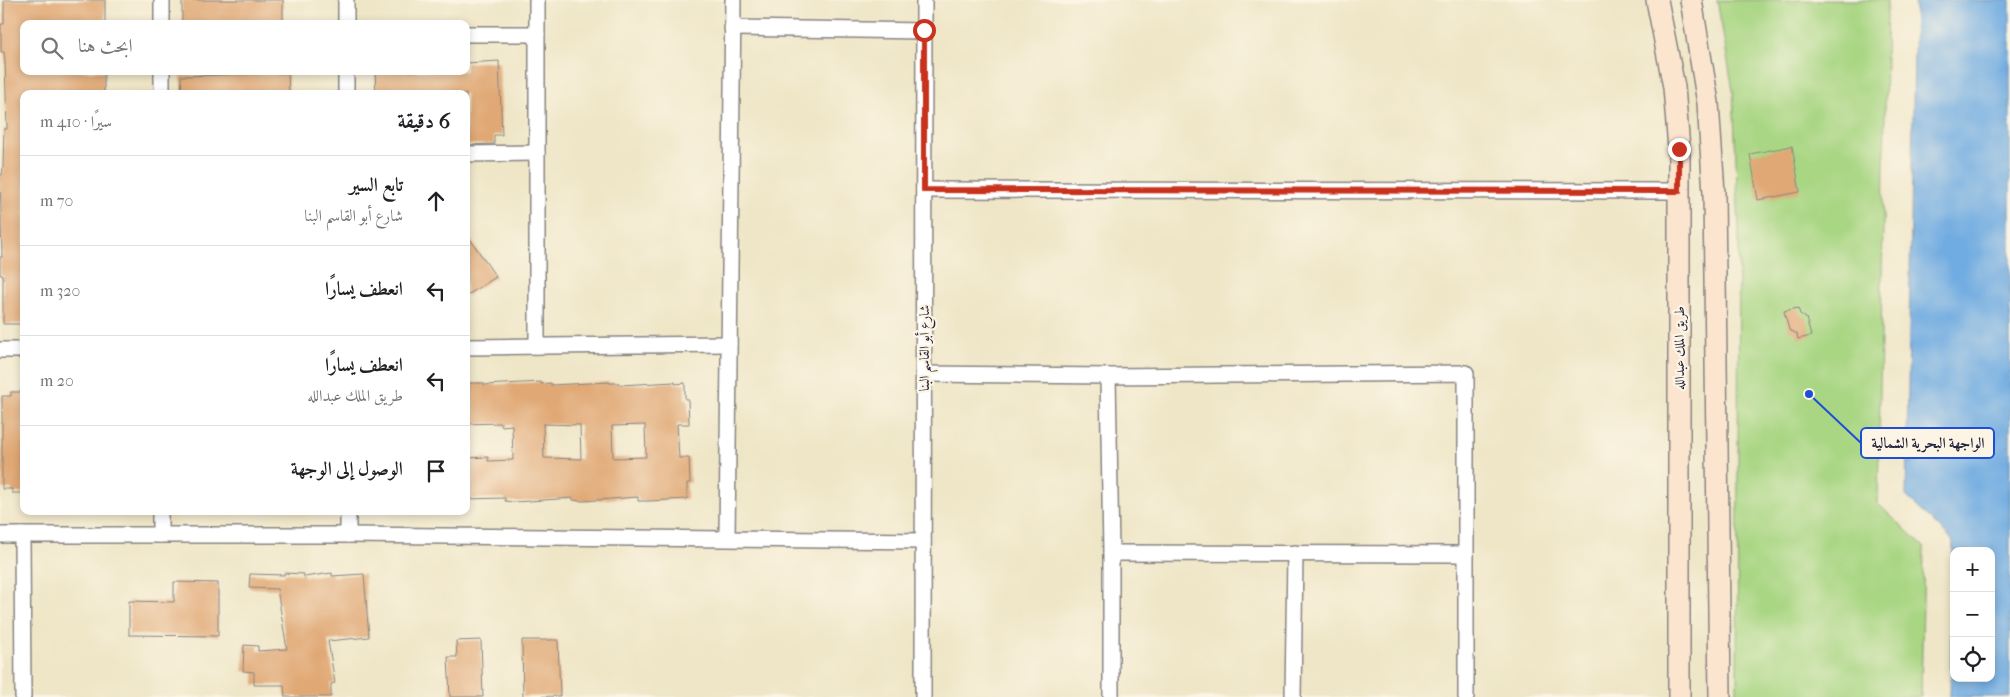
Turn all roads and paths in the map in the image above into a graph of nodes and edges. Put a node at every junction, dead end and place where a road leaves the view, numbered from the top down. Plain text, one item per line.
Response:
1 (162, 0) edge
2 (346, 0) edge
3 (537, 0) edge
4 (732, 0) edge
5 (924, 0) edge
6 (1657, 0) edge
7 (1691, 0) edge
8 (162, 20) edge
9 (346, 20) edge
10 (732, 28) junction
11 (924, 30) junction
12 (470, 34) edge
13 (537, 34) junction
14 (162, 75) edge
15 (346, 75) edge
16 (162, 90) edge
17 (346, 90) edge
18 (537, 153) junction
19 (470, 154) edge
20 (924, 190) junction
21 (1679, 191) junction
22 (729, 344) junction
23 (537, 346) junction
24 (470, 347) edge
25 (0, 350) edge
26 (20, 350) edge
27 (923, 374) junction
28 (1108, 376) junction
29 (160, 515) edge
30 (348, 515) edge
31 (0, 535) edge
32 (22, 535) junction
33 (160, 535) junction
34 (348, 535) junction
35 (727, 538) junction
36 (923, 541) junction
37 (1295, 552) junction
38 (1111, 553) junction
39 (1466, 554) junction
40 (1677, 693) edge
41 (23, 697) edge
42 (923, 697) edge
43 (1111, 697) edge
44 (1293, 697) edge
45 (1466, 697) edge
46 (1720, 697) edge

1 - 8 street
2 - 9 street
3 - 13 street
4 - 10 street
5 - 11 street, شارع أبو القاسم البنا
6 - 21 street, طريق الملك عبدالله
7 - 46 street
10 - 11 street
10 - 22 street
11 - 20 street, شارع أبو القاسم البنا
12 - 13 street
13 - 18 street
14 - 16 street
15 - 17 street
18 - 19 street
18 - 23 street
20 - 21 street
20 - 27 street, شارع أبو القاسم البنا
21 - 40 street, طريق الملك عبدالله
22 - 23 street
22 - 35 street
23 - 24 street
25 - 26 street
27 - 28 street
27 - 36 street, شارع أبو القاسم البنا
28 - 38 street
28 - 39 street
29 - 33 street
30 - 34 street
31 - 32 street
32 - 33 street
32 - 41 street
33 - 34 street
34 - 35 street
35 - 36 street
36 - 42 street, شارع أبو القاسم البنا
37 - 38 street
37 - 39 street
37 - 44 street
38 - 43 street
39 - 45 street

